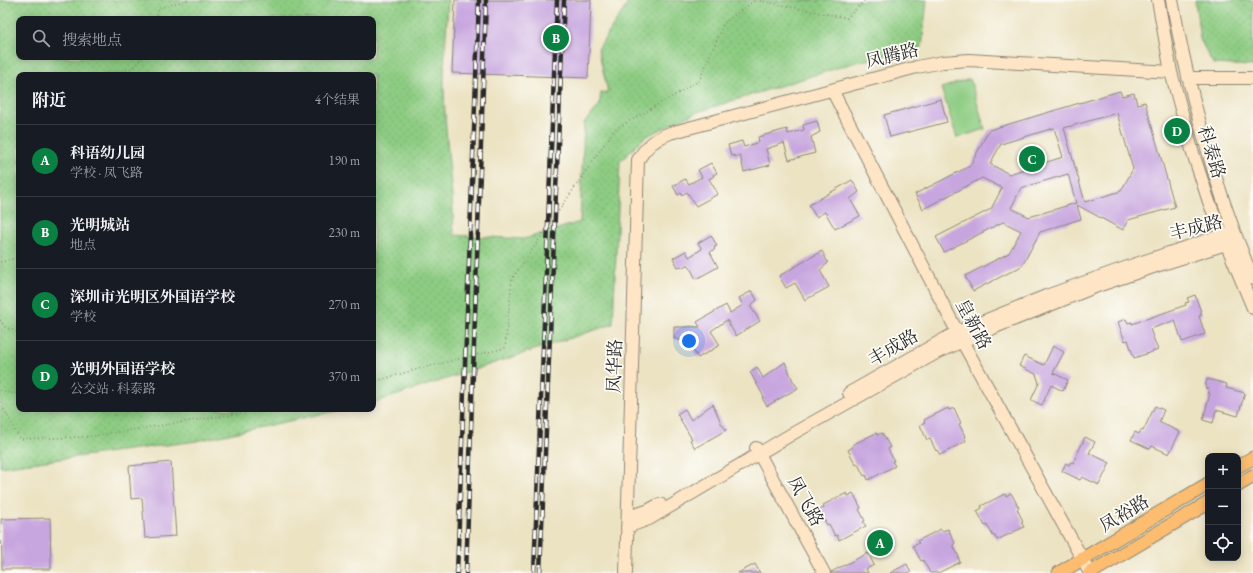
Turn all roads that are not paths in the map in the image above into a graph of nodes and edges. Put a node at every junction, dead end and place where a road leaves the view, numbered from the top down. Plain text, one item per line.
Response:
1 (1158, 0) edge
2 (1172, 0) edge
3 (1171, 72) junction
4 (1188, 78) junction
5 (1253, 78) edge
6 (832, 90) junction
7 (638, 160) joint
8 (1228, 238) junction
9 (1253, 279) edge
10 (1253, 308) edge
11 (959, 336) junction
12 (757, 450) junction
13 (1253, 458) edge
14 (1241, 464) edge
15 (1253, 476) edge
16 (1241, 483) edge
17 (1205, 486) edge
18 (1205, 505) edge
19 (628, 522) junction
20 (1083, 559) junction
21 (626, 573) edge
22 (824, 573) edge
23 (1059, 573) edge
24 (1090, 573) edge

1 - 3 street, 科泰路
2 - 4 street, 科泰路
3 - 6 street, 凤腾路
3 - 8 street, 科泰路
4 - 5 street
4 - 8 street, 科泰路
6 - 7 street, 凤腾路
6 - 11 street, 皇新路
7 - 19 street, 凤华路
8 - 9 street, 科泰路
8 - 10 street, 科泰路
8 - 11 street, 丰成路
11 - 12 street, 丰成路
11 - 20 street, 皇新路
12 - 19 street, 丰成路
12 - 22 street, 凤飞路
13 - 14 main road
15 - 16 main road
17 - 20 main road, 凤裕路
18 - 24 main road, 凤裕路
19 - 21 street, 凤华路
20 - 23 main road, 凤裕路
20 - 24 street, 皇新路

